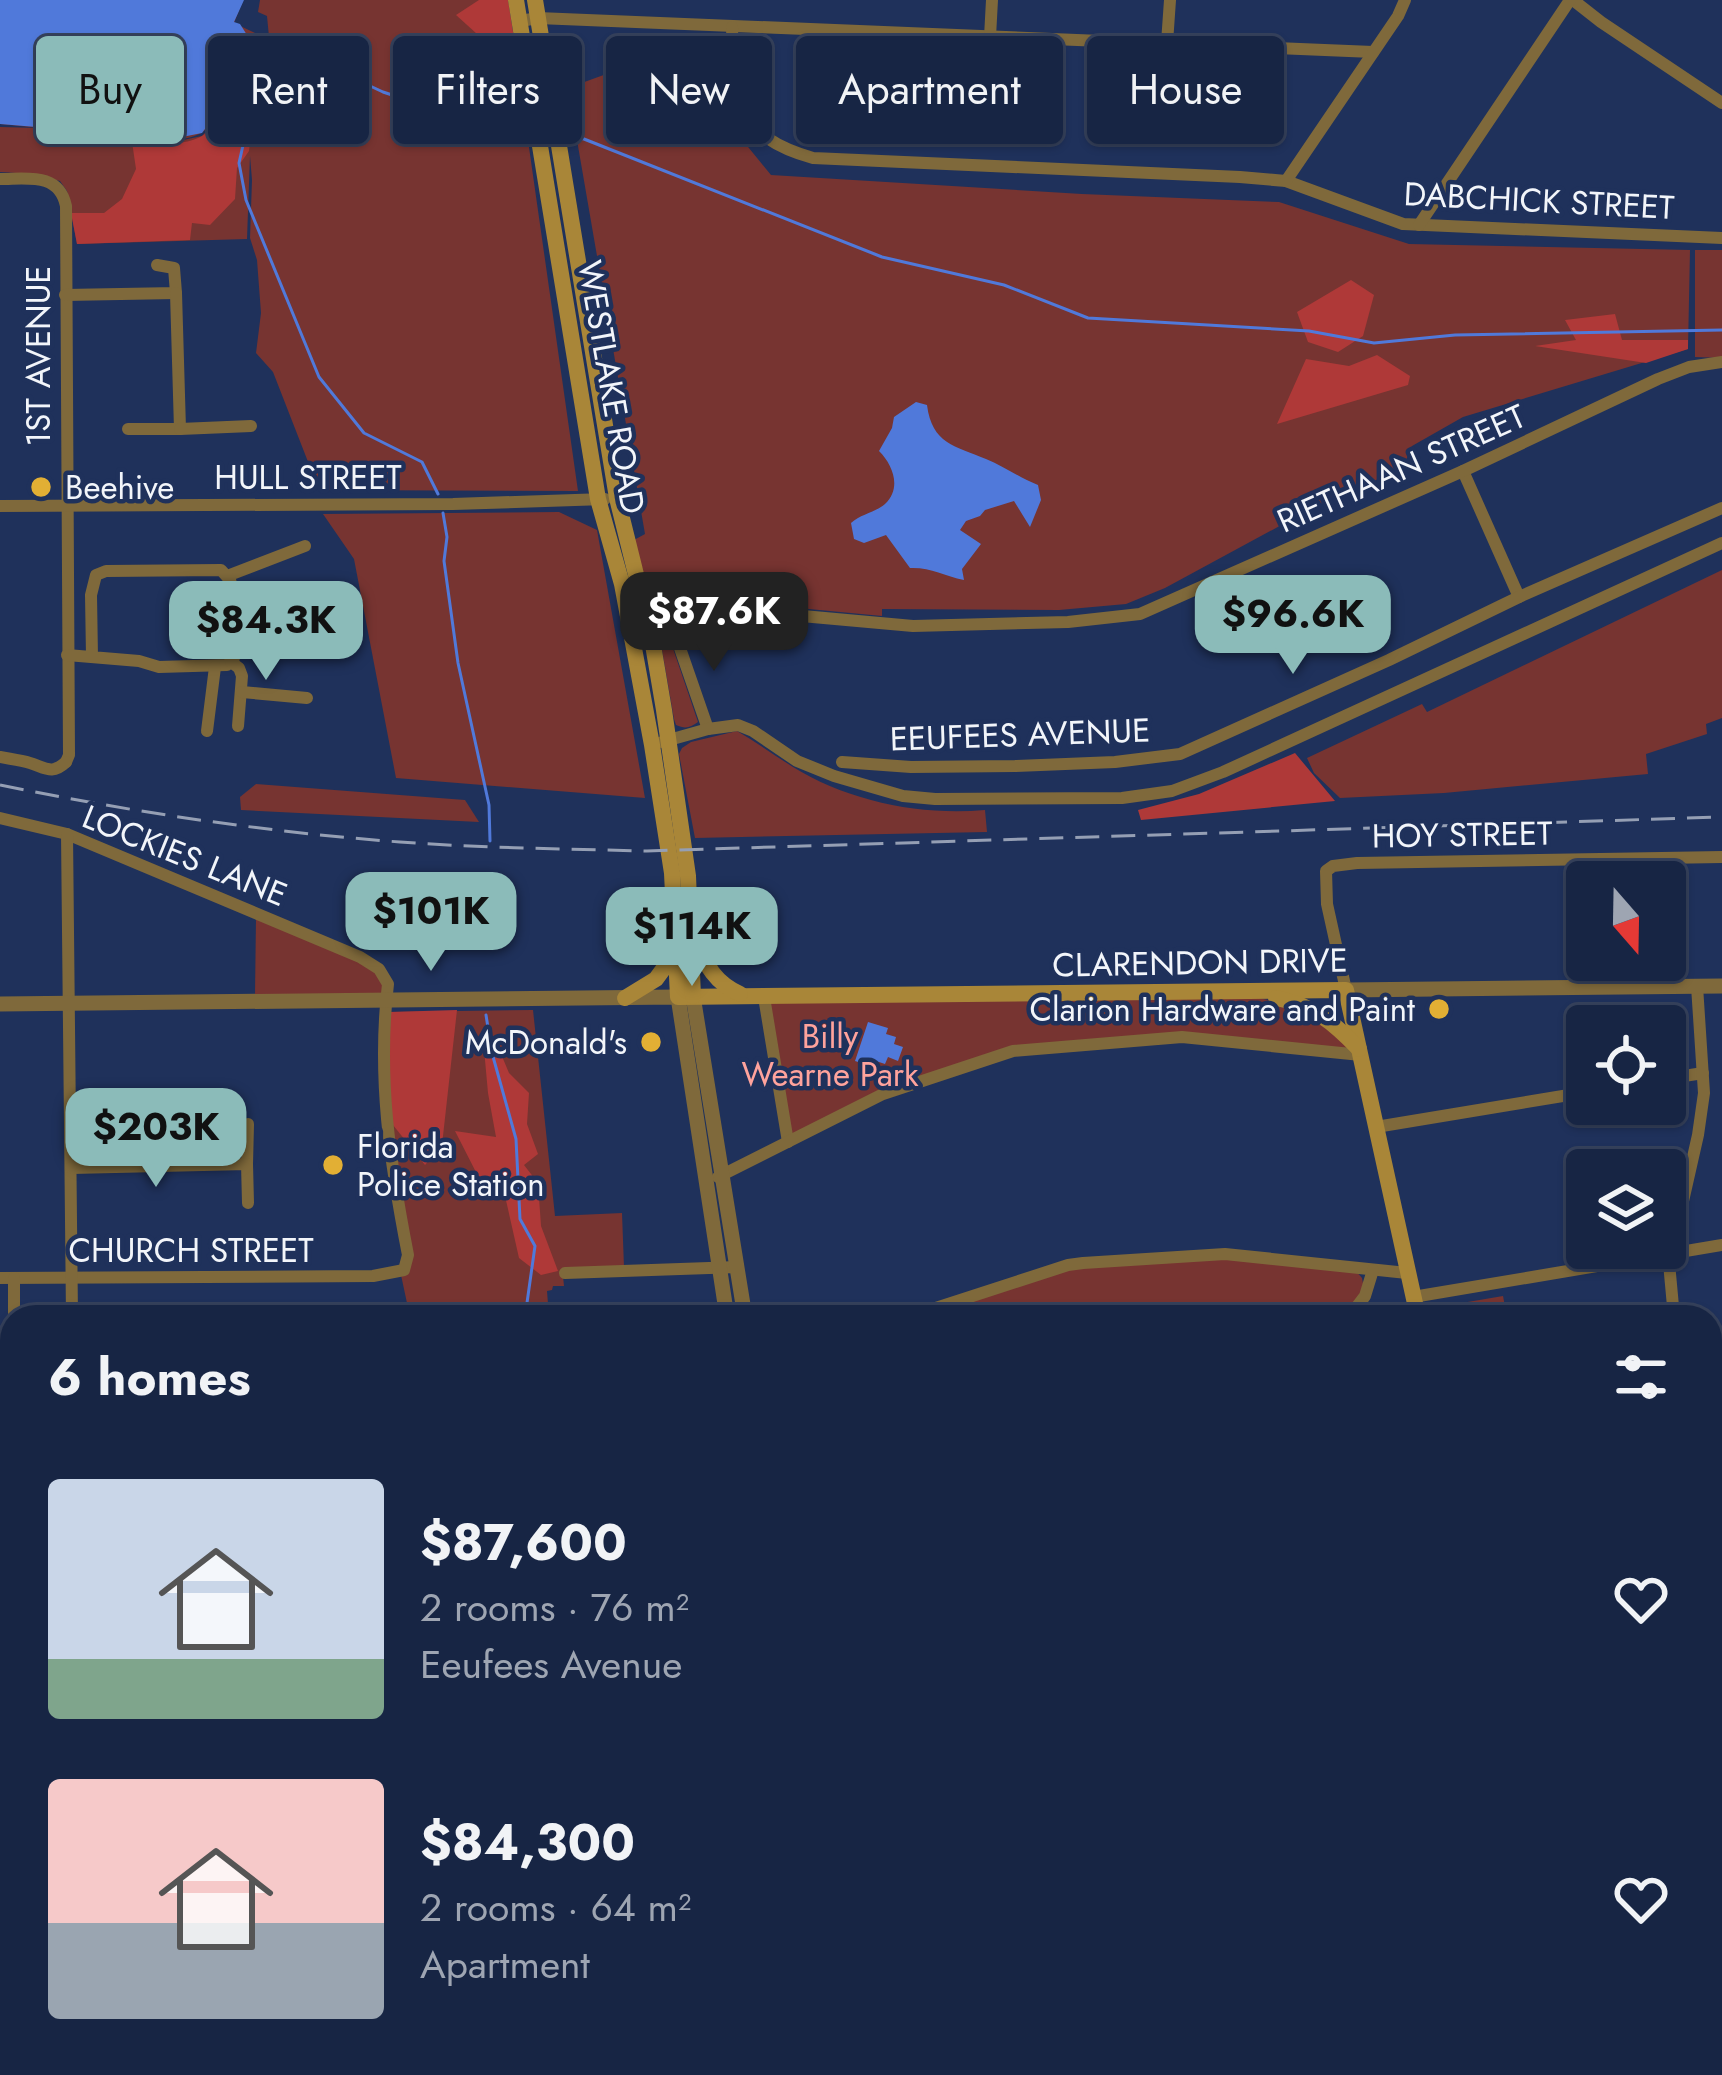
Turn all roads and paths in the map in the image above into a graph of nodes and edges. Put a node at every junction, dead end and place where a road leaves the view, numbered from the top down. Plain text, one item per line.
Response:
1 (516, 0) edge
2 (992, 0) edge
3 (1170, 0) edge
4 (1405, 0) edge
5 (1571, 0) edge
6 (531, 13) edge
7 (732, 27) junction
8 (964, 36) edge
9 (990, 36) edge
10 (1168, 36) edge
11 (1284, 49) edge
12 (1373, 52) junction
13 (1722, 103) edge
14 (0, 179) edge
15 (1286, 181) junction
16 (1419, 225) junction
17 (1722, 238) edge
18 (157, 265) dead end
19 (176, 293) junction
20 (65, 295) junction
21 (1722, 362) edge
22 (251, 426) dead end
23 (128, 429) dead end
24 (180, 429) junction
25 (1463, 471) junction
26 (608, 499) junction
27 (66, 505) junction
28 (0, 506) edge
29 (1722, 508) edge
30 (1722, 543) edge
31 (305, 546) dead end
32 (227, 576) junction
33 (642, 593) junction
34 (1520, 598) junction
35 (674, 636) junction
36 (67, 656) junction
37 (92, 657) junction
38 (231, 662) junction
39 (215, 667) junction
40 (242, 692) junction
41 (307, 698) dead end
42 (238, 726) dead end
43 (708, 729) junction
44 (207, 731) dead end
45 (660, 743) junction
46 (0, 757) edge
47 (842, 762) dead end
48 (0, 818) edge
49 (67, 835) junction
50 (1722, 856) edge
51 (692, 924) junction
52 (676, 953) junction
53 (1697, 986) junction
54 (1722, 986) edge
55 (1346, 990) junction
56 (1238, 991) junction
57 (686, 996) junction
58 (757, 997) junction
59 (625, 998) junction
60 (385, 1000) junction
61 (0, 1004) edge
62 (69, 1004) junction
63 (1360, 1053) junction
64 (1703, 1073) junction
65 (1686, 1076) edge
66 (1566, 1095) edge
67 (248, 1124) dead end
68 (1376, 1126) junction
69 (788, 1142) junction
70 (247, 1163) junction
71 (71, 1168) junction
72 (722, 1176) junction
73 (704, 1181) junction
74 (1686, 1185) edge
75 (248, 1203) dead end
76 (1722, 1245) edge
77 (1686, 1251) edge
78 (737, 1267) junction
79 (718, 1268) junction
80 (1577, 1269) edge
81 (1670, 1269) edge
82 (1373, 1270) junction
83 (565, 1273) dead end
84 (1407, 1274) junction
85 (72, 1277) junction
86 (7, 1278) edge
87 (1413, 1297) junction
88 (72, 1305) edge
89 (725, 1305) edge
90 (743, 1305) edge
91 (944, 1305) edge
92 (1358, 1305) edge
93 (1415, 1305) edge
94 (1673, 1305) edge

1 - 6 main road, WESTLAKE ROAD
2 - 9 street
3 - 10 street
4 - 12 street
5 - 13 street
5 - 16 street
6 - 7 street
6 - 26 main road, WESTLAKE ROAD
7 - 8 street
7 - 15 street, DABCHICK STREET
11 - 12 street
12 - 15 street
14 - 20 street, 1ST AVENUE
15 - 16 street, DABCHICK STREET
16 - 17 street, DABCHICK STREET
18 - 19 street
19 - 20 street
19 - 24 street
20 - 27 street, 1ST AVENUE
21 - 25 street, RIETHAAN STREET
22 - 24 street
23 - 24 street
25 - 34 street
25 - 35 street, RIETHAAN STREET
26 - 27 street, HULL STREET
26 - 33 main road, WESTLAKE ROAD
26 - 45 main road, WESTLAKE ROAD
27 - 28 street, HULL STREET
27 - 36 street, 1ST AVENUE
29 - 34 street, EEUFEES AVENUE
30 - 43 street, EEUFEES AVENUE
31 - 32 street
32 - 37 street
32 - 38 street
33 - 35 street
33 - 45 main road, WESTLAKE ROAD
34 - 47 street, EEUFEES AVENUE
35 - 43 street
36 - 37 street
36 - 46 street, 1ST AVENUE
37 - 39 street
38 - 39 street
38 - 40 street
39 - 44 street
40 - 41 street
40 - 42 street
43 - 45 street, EEUFEES AVENUE
45 - 51 main road, WESTLAKE ROAD
45 - 52 main road, WESTLAKE ROAD
48 - 49 street, LOCKIES LANE
49 - 60 street, LOCKIES LANE
49 - 62 street
50 - 55 street, HOY STREET
51 - 57 main road, WESTLAKE ROAD
51 - 58 main road
52 - 57 main road, WESTLAKE ROAD
52 - 59 main road
53 - 54 street, CLARENDON DRIVE
53 - 55 street, CLARENDON DRIVE
53 - 64 street
55 - 56 main road, CLARENDON DRIVE
55 - 63 main road
56 - 58 main road, CLARENDON DRIVE
56 - 63 main road
57 - 58 main road, CLARENDON DRIVE
57 - 59 street
57 - 72 street
57 - 73 street
58 - 69 street
59 - 60 street
60 - 62 street
60 - 85 street, CHURCH STREET
61 - 62 street
62 - 71 street
63 - 68 main road
63 - 69 street
64 - 65 street
64 - 74 street
66 - 68 street
67 - 70 street
68 - 84 main road
69 - 72 street
70 - 71 street
70 - 75 street
71 - 85 street
72 - 73 street
72 - 78 street
73 - 79 street
76 - 77 street
78 - 79 street
78 - 90 street
79 - 83 street
79 - 89 street
80 - 87 street
81 - 94 street
82 - 84 street
82 - 91 street
82 - 92 street
84 - 87 main road
85 - 86 street, CHURCH STREET
85 - 88 street
87 - 93 main road

